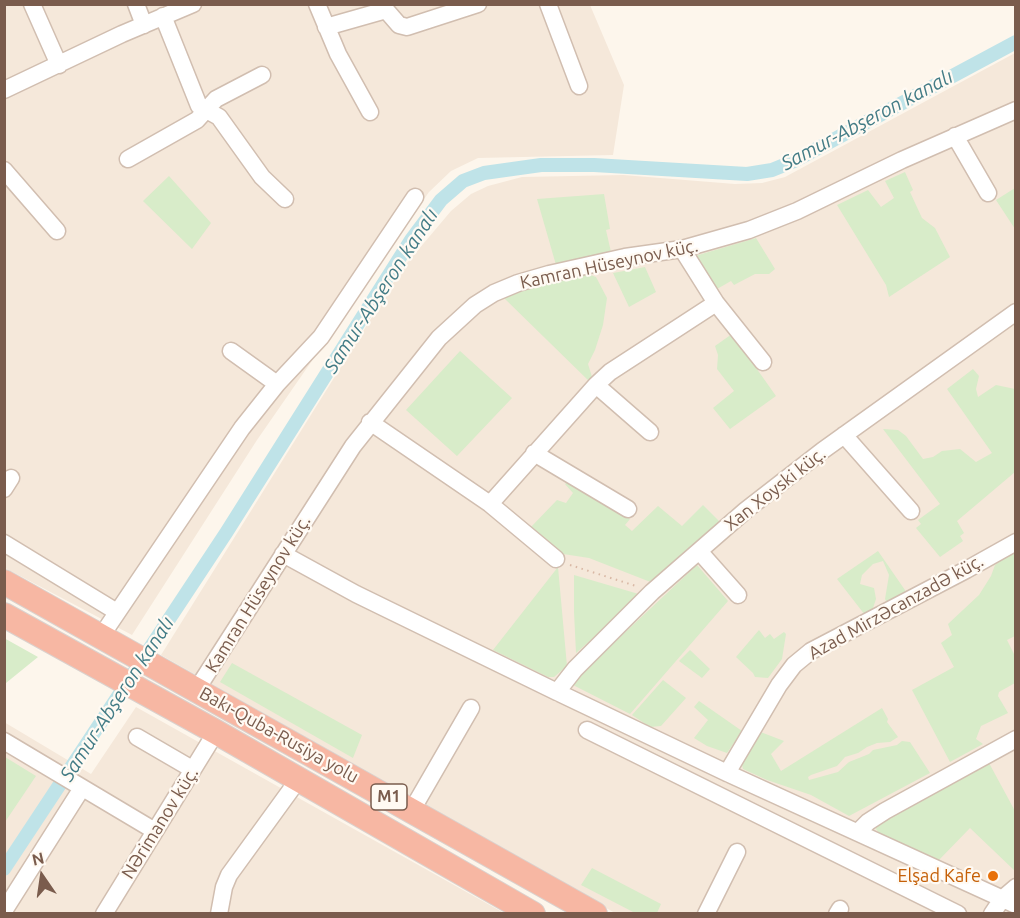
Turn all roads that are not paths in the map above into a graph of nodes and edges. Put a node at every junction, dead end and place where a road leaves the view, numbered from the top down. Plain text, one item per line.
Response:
1 (32, 4) edge
2 (136, 4) edge
3 (193, 4) edge
4 (317, 4) edge
5 (478, 4) edge
6 (548, 4) edge
7 (164, 16) junction
8 (144, 25) junction
9 (326, 27) junction
10 (59, 65) junction
11 (262, 75) dead end
12 (579, 86) dead end
13 (4, 90) edge
14 (205, 110) junction
15 (1016, 110) edge
16 (370, 112) dead end
17 (955, 136) junction
18 (128, 159) dead end
19 (4, 170) edge
20 (988, 193) dead end
21 (415, 197) dead end
22 (285, 199) dead end
23 (57, 231) dead end
24 (682, 249) junction
25 (716, 303) junction
26 (1016, 312) edge
27 (231, 351) dead end
28 (763, 362) dead end
29 (277, 384) junction
30 (596, 385) junction
31 (370, 422) junction
32 (650, 432) dead end
33 (844, 435) junction
34 (534, 453) junction
35 (490, 504) junction
36 (627, 509) dead end
37 (911, 511) dead end
38 (1016, 542) edge
39 (4, 543) edge
40 (699, 551) junction
41 (283, 554) junction
42 (556, 559) road end
43 (4, 582) edge
44 (738, 595) dead end
45 (117, 612) junction
46 (4, 615) edge
47 (107, 638) junction
48 (190, 685) junction
49 (557, 692) junction
50 (471, 708) dead end
51 (587, 730) dead end
52 (216, 732) junction
53 (137, 737) dead end
54 (1016, 740) edge
55 (4, 741) edge
56 (192, 770) junction
57 (727, 773) junction
58 (298, 780) junction
59 (80, 787) junction
60 (412, 810) junction
61 (155, 831) junction
62 (858, 832) junction
63 (737, 852) dead end
64 (1016, 887) edge
65 (1009, 902) edge
66 (4, 911) edge
67 (529, 913) edge
68 (104, 914) edge
69 (219, 914) edge
70 (595, 914) edge
71 (706, 914) edge
72 (958, 914) edge
73 (992, 914) edge

1 - 10 street
2 - 8 street
3 - 7 street
4 - 9 street
5 - 9 street
6 - 12 street
7 - 8 street
7 - 14 street
8 - 10 street
9 - 16 street
10 - 13 street
11 - 14 street
14 - 18 street
14 - 22 street
15 - 17 street, Kamran Hüseynov küç.
17 - 20 street
17 - 24 street, Kamran Hüseynov küç.
19 - 23 street
21 - 29 street
24 - 25 street
24 - 31 street, Kamran Hüseynov küç.
25 - 28 street
25 - 30 street
26 - 33 street, Xan Xoyski küç.
27 - 29 street
29 - 45 street
30 - 32 street
30 - 34 street
31 - 35 street
31 - 41 street, Kamran Hüseynov küç.
33 - 37 street
33 - 40 street, Xan Xoyski küç.
34 - 35 street
34 - 36 street
35 - 42 street
38 - 57 street, Azad Mirzəcanzadə küç.
39 - 45 street
40 - 44 street
40 - 49 street, Xan Xoyski küç.
41 - 48 street, Kamran Hüseynov küç.
41 - 49 street
43 - 47 highway
45 - 47 street
46 - 52 highway, Bakı-Quba-Rusiya yolu / M1
47 - 48 highway, Bakı-Quba-Rusiya yolu
48 - 60 highway, Bakı-Quba-Rusiya yolu / M1
49 - 57 street
50 - 60 street
51 - 72 street
52 - 56 street, Nərimanov küç.
52 - 58 highway, Bakı-Quba-Rusiya yolu / M1
53 - 56 street
54 - 62 street
55 - 59 street
56 - 61 street, Nərimanov küç.
57 - 62 street
58 - 67 highway, Bakı-Quba-Rusiya yolu / M1
58 - 69 street
59 - 61 street
59 - 66 street
60 - 70 highway, Bakı-Quba-Rusiya yolu / M1
61 - 68 street, Nərimanov küç.
62 - 65 street
63 - 71 street
64 - 65 street
65 - 73 street

